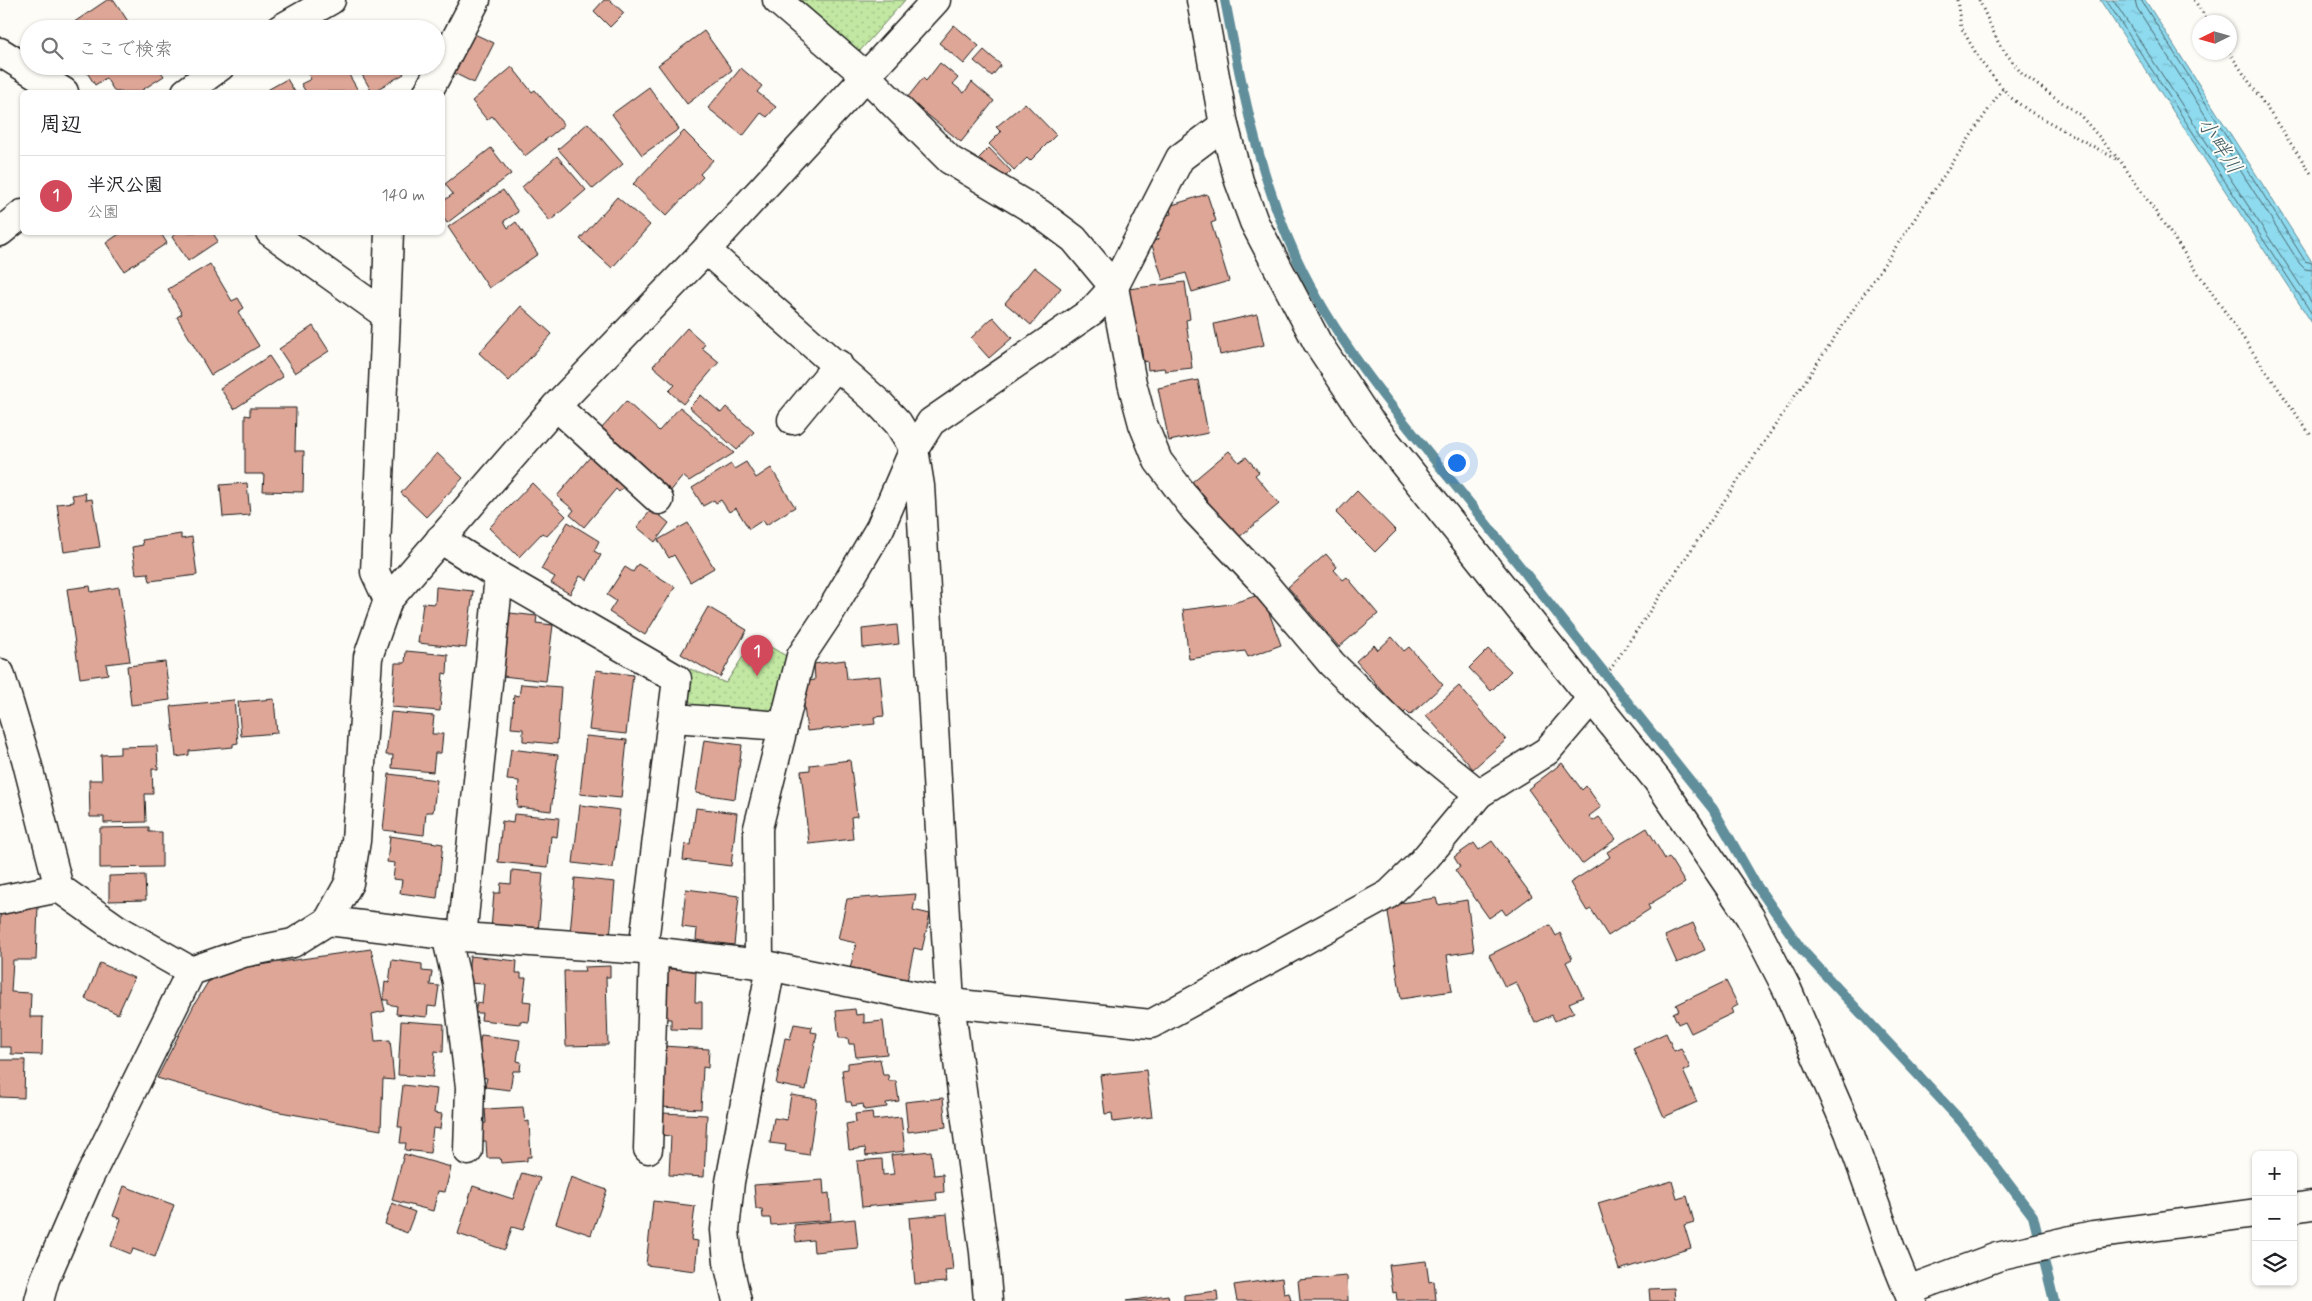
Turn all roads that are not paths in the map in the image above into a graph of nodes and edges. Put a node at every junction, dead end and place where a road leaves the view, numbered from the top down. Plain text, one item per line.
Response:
1 (330, 0) edge
2 (476, 0) edge
3 (777, 0) edge
4 (936, 0) edge
5 (1200, 0) edge
6 (296, 20) edge
7 (0, 52) edge
8 (445, 59) edge
9 (20, 64) edge
10 (37, 75) edge
11 (210, 75) edge
12 (437, 75) edge
13 (867, 77) junction
14 (61, 90) edge
15 (189, 90) edge
16 (429, 90) edge
17 (1224, 125) junction
18 (20, 216) edge
19 (0, 232) edge
20 (274, 235) edge
21 (389, 235) edge
22 (706, 250) junction
23 (1114, 287) junction
24 (386, 315) junction
25 (838, 364) junction
26 (556, 406) junction
27 (792, 420) dead end
28 (914, 449) junction
29 (659, 500) dead end
30 (440, 539) junction
31 (499, 576) junction
32 (388, 600) junction
33 (0, 672) edge
34 (1592, 698) junction
35 (674, 718) junction
36 (782, 726) junction
37 (1479, 794) junction
38 (60, 888) junction
39 (0, 900) edge
40 (328, 921) junction
41 (454, 936) junction
42 (648, 951) junction
43 (765, 965) junction
44 (191, 971) junction
45 (950, 1003) junction
46 (648, 1150) dead end
47 (468, 1151) dead end
48 (2312, 1205) edge
49 (2297, 1207) edge
50 (2252, 1214) edge
51 (1910, 1296) edge
52 (734, 1298) edge
53 (39, 1301) edge
54 (988, 1301) edge

1 - 6 street
2 - 8 street
3 - 13 street
4 - 13 street
5 - 17 street
7 - 9 street
10 - 14 street
11 - 15 street
12 - 16 street
13 - 22 street
13 - 23 street
17 - 23 street
17 - 34 street
18 - 19 street
20 - 24 street
21 - 24 street
22 - 25 street
22 - 26 street
23 - 28 street
23 - 37 street
24 - 32 street
25 - 27 street
25 - 28 street
26 - 29 street
26 - 30 street
28 - 36 street
28 - 45 street
30 - 31 street
30 - 32 street
31 - 35 street
31 - 41 street
32 - 40 street
33 - 38 street
34 - 37 street
34 - 51 street
35 - 36 street
35 - 42 street
36 - 43 street
37 - 45 street
38 - 39 street
38 - 44 street
40 - 41 street
40 - 44 street
41 - 42 street
41 - 47 street
42 - 43 street
42 - 46 street
43 - 45 street
43 - 52 street
44 - 53 street
45 - 54 street
48 - 49 street
50 - 51 street

